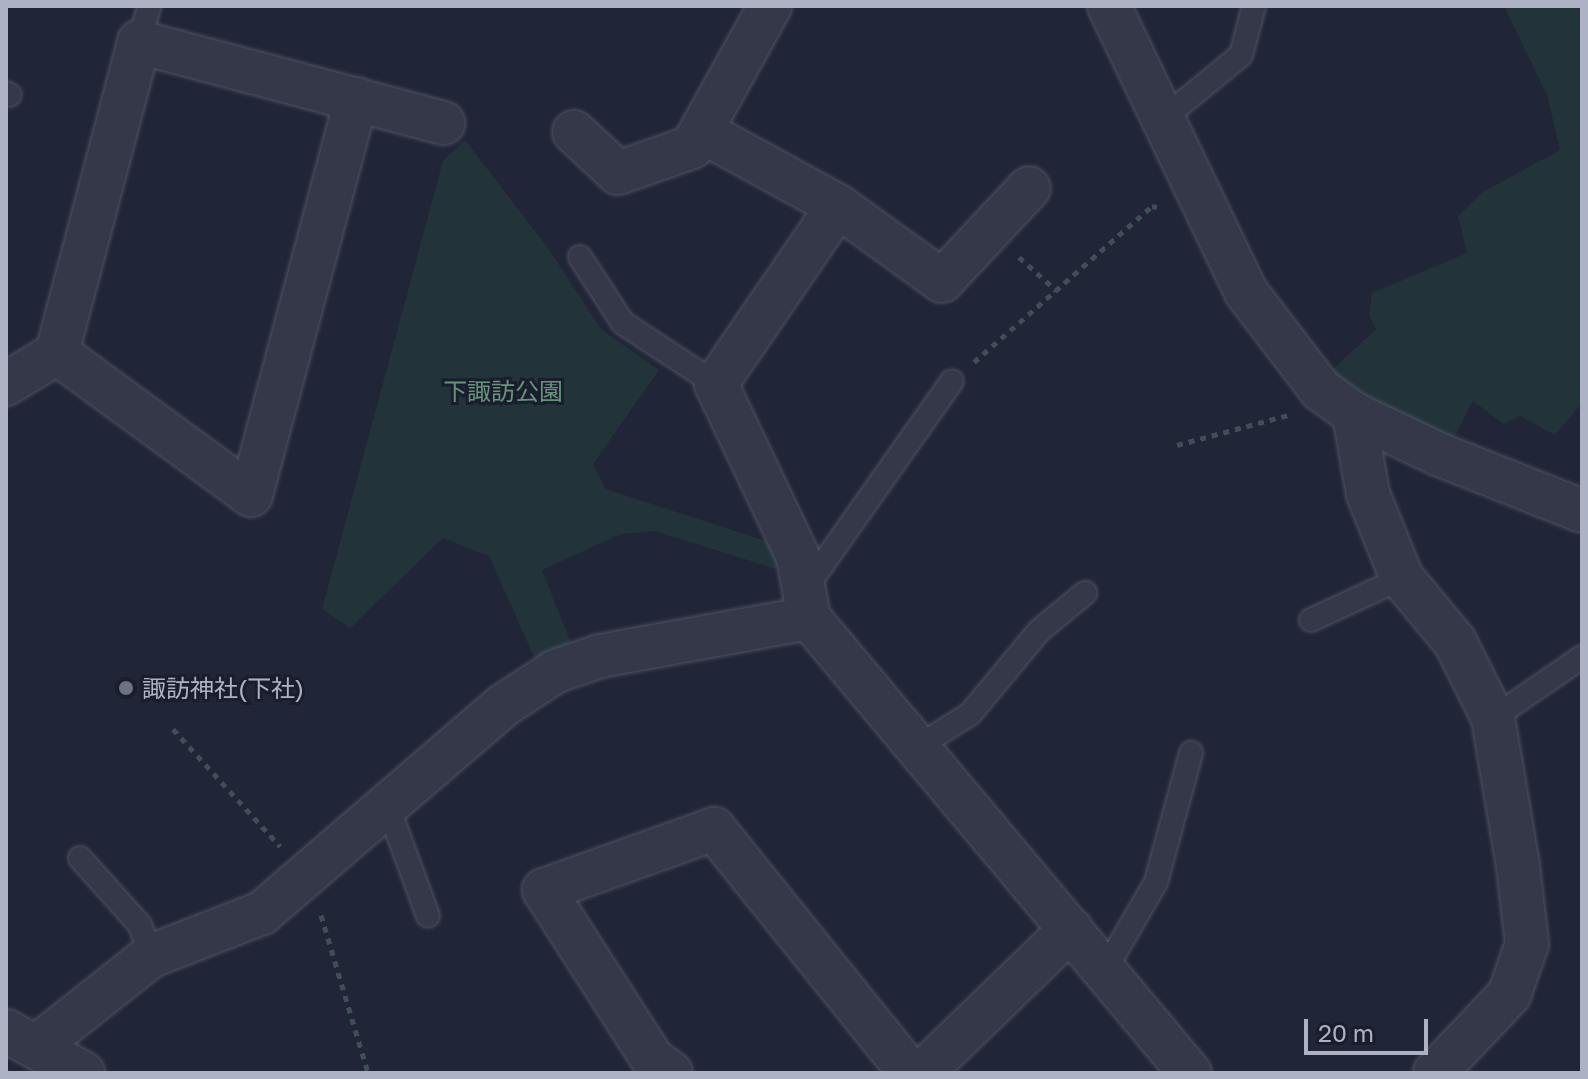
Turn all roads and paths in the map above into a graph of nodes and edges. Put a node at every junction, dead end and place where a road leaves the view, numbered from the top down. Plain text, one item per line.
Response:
1 (770, 6) edge
2 (1109, 6) edge
3 (1254, 6) edge
4 (144, 24) edge
5 (356, 99) junction
6 (1164, 118) junction
7 (443, 123) dead end
8 (701, 131) junction
9 (574, 132) dead end
10 (1029, 188) dead end
11 (838, 206) junction
12 (1167, 208) dead end
13 (580, 257) dead end
14 (57, 353) junction
15 (952, 381) joint
16 (6, 384) edge
17 (716, 384) junction
18 (1295, 413) dead end
19 (1354, 414) junction
20 (1177, 445) dead end
21 (1582, 511) edge
22 (1402, 578) junction
23 (1085, 593) dead end
24 (807, 604) junction
25 (1311, 620) dead end
26 (1582, 657) edge
27 (1493, 718) junction
28 (914, 749) junction
29 (1191, 753) dead end
30 (387, 804) junction
31 (80, 858) dead end
32 (428, 916) dead end
33 (1071, 929) junction
34 (151, 956) junction
35 (1105, 970) junction
36 (21, 1039) edge
37 (83, 1073) edge
38 (671, 1073) edge
39 (910, 1073) edge
40 (922, 1073) edge
41 (1190, 1073) edge
42 (1435, 1073) edge

1 - 8 street
2 - 6 street
3 - 6 lane
4 - 5 street
4 - 14 street
5 - 7 street
5 - 14 street
6 - 19 street
8 - 9 street
8 - 11 street
10 - 11 street
11 - 17 street
12 - 15 path
13 - 17 lane
14 - 16 street
15 - 24 lane
17 - 24 street
18 - 20 path
19 - 21 street
19 - 22 street
22 - 25 lane
22 - 27 street
23 - 28 lane
24 - 28 street
24 - 30 street
26 - 27 lane
27 - 42 street
28 - 33 street
29 - 35 lane
30 - 32 lane
30 - 34 street
31 - 34 lane
33 - 35 street
33 - 40 street
34 - 36 street
35 - 41 street
36 - 37 street
38 - 39 street

